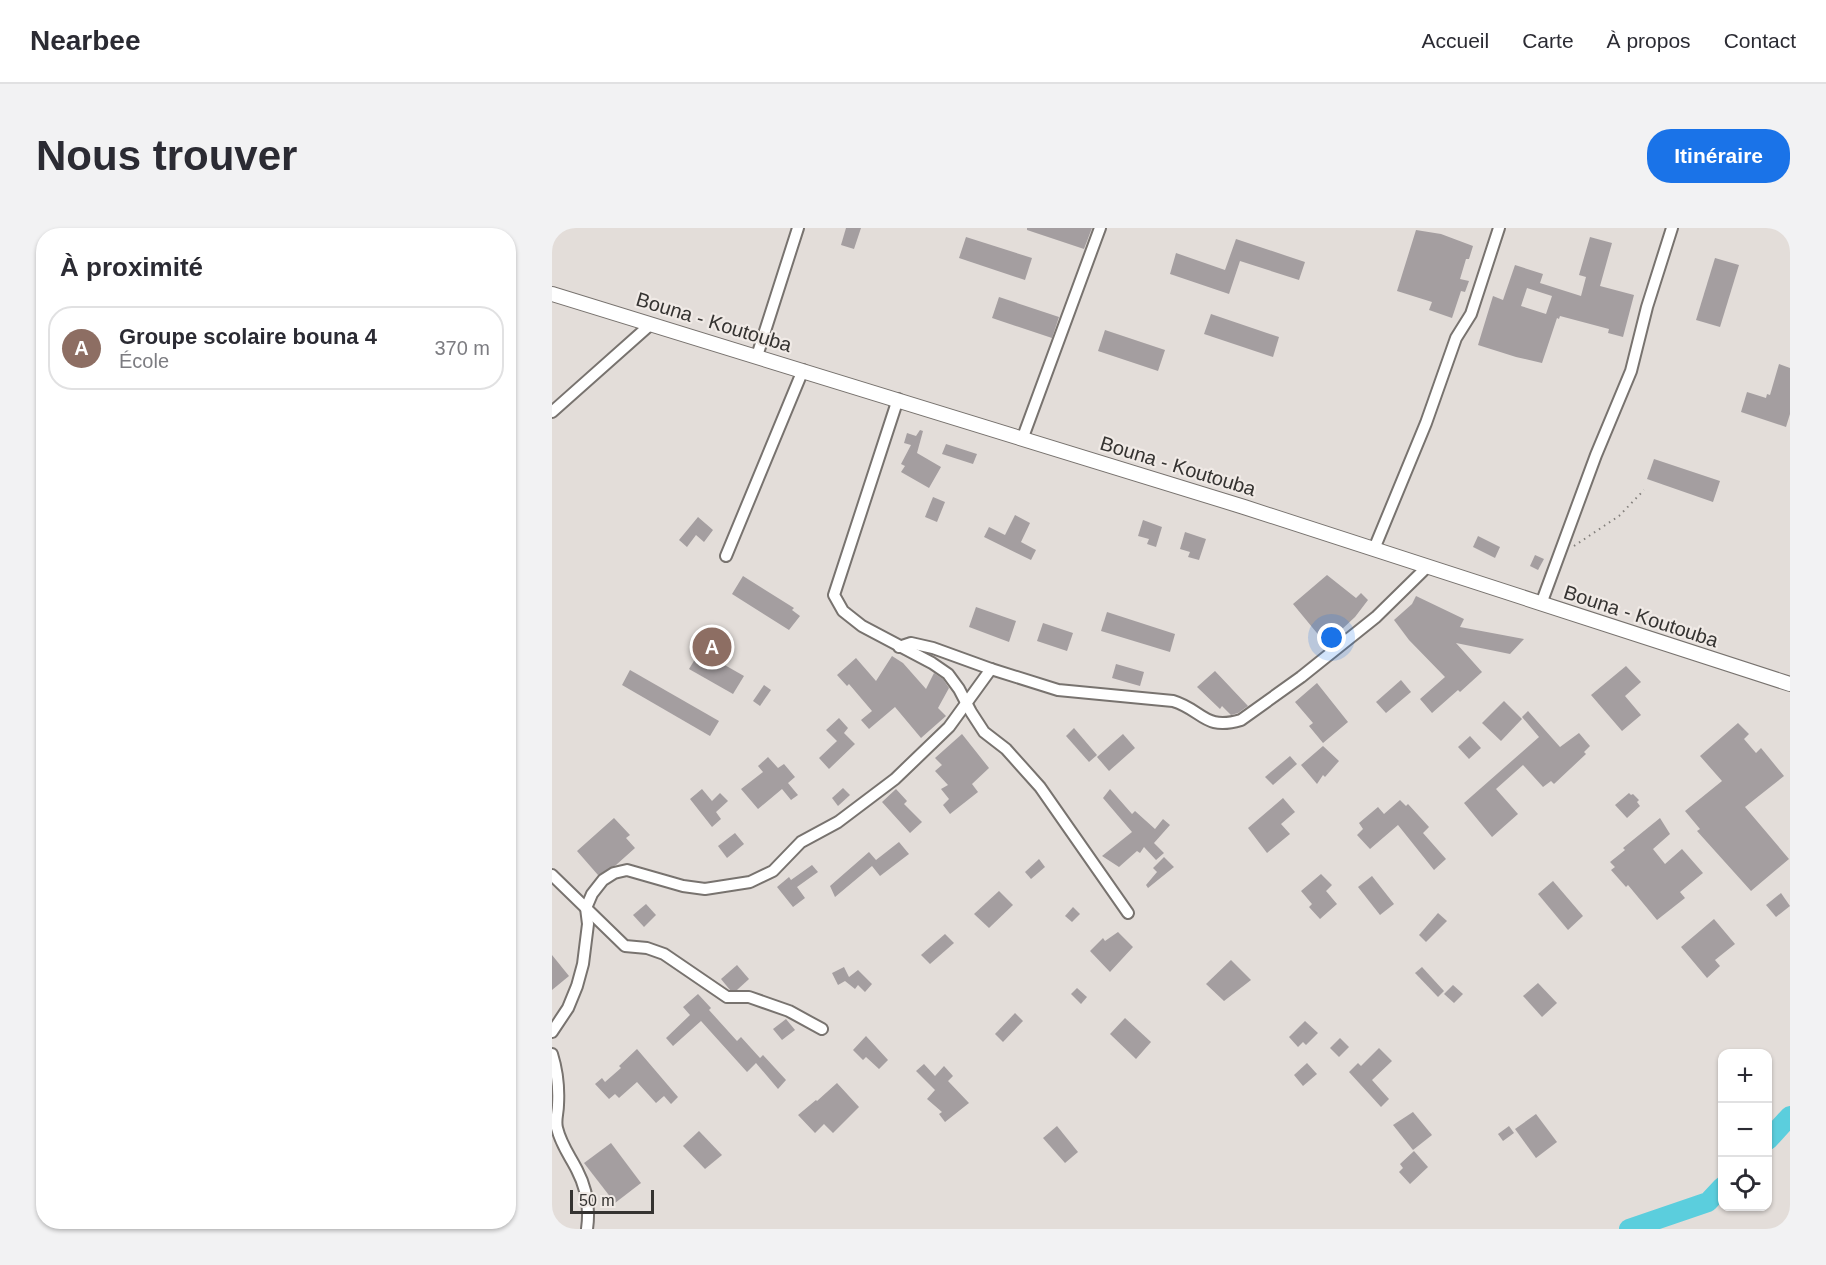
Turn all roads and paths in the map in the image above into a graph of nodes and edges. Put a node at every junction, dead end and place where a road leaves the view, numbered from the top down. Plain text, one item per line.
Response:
1 (798, 228) edge
2 (1100, 228) edge
3 (1499, 228) edge
4 (1672, 228) edge
5 (552, 294) edge
6 (651, 324) junction
7 (757, 356) junction
8 (803, 370) junction
9 (898, 399) junction
10 (552, 412) edge
11 (1023, 437) junction
12 (1644, 490) dead end
13 (1374, 549) junction
14 (1562, 554) junction
15 (726, 556) dead end
16 (1427, 567) junction
17 (1541, 604) junction
18 (899, 647) junction
19 (991, 669) junction
20 (1790, 684) edge
21 (967, 704) junction
22 (552, 875) edge
23 (586, 908) junction
24 (1128, 913) dead end
25 (822, 1029) dead end
26 (552, 1032) edge
27 (552, 1054) edge
28 (587, 1229) edge

1 - 7 street
2 - 11 street
3 - 13 street
4 - 14 street
5 - 6 main road, Bouna - Koutouba
6 - 7 main road, Bouna - Koutouba
6 - 10 street
7 - 8 main road, Bouna - Koutouba
8 - 9 main road, Bouna - Koutouba
8 - 15 street
9 - 11 main road, Bouna - Koutouba
9 - 18 street
11 - 13 main road, Bouna - Koutouba
12 - 14 path
13 - 16 main road, Bouna - Koutouba
14 - 17 street
16 - 17 main road, Bouna - Koutouba
16 - 19 street
17 - 20 main road, Bouna - Koutouba
18 - 19 street
18 - 21 street
19 - 21 street
21 - 23 street
21 - 24 street
22 - 23 street
23 - 25 street
23 - 26 street
27 - 28 street

